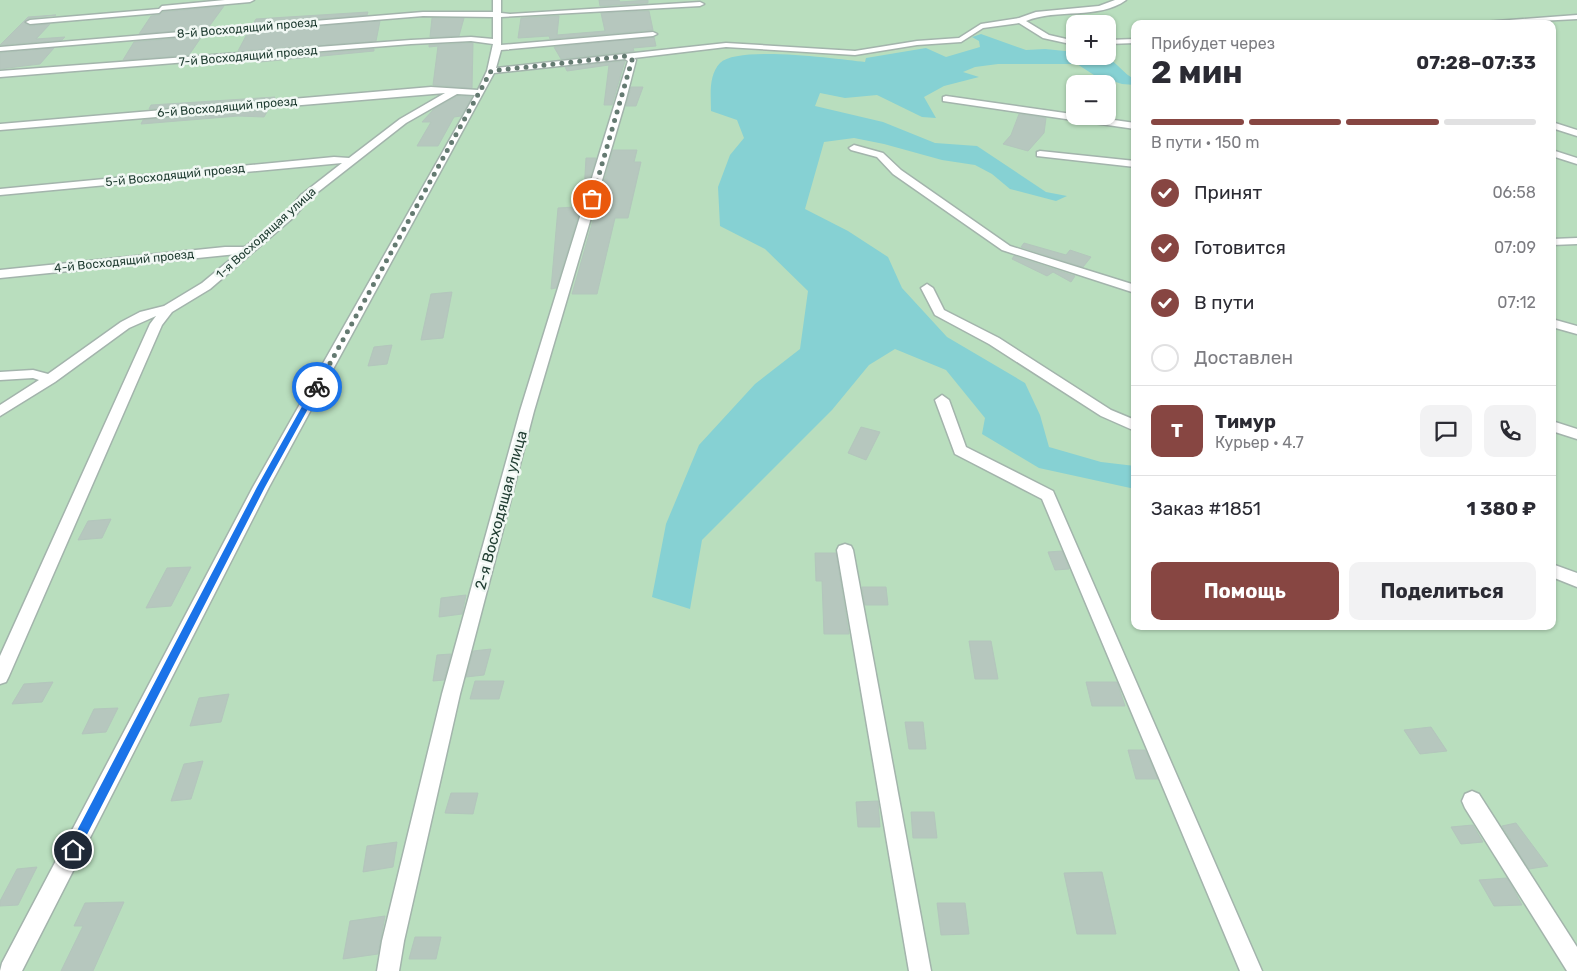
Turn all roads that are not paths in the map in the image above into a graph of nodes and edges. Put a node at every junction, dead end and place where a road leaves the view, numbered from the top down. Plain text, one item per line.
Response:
1 (167, 0) edge
2 (250, 0) edge
3 (1122, 0) edge
4 (700, 4) dead end
5 (496, 7) edge
6 (160, 9) junction
7 (1577, 17) edge
8 (1020, 20) junction
9 (1537, 20) edge
10 (30, 22) dead end
11 (144, 31) junction
12 (652, 34) dead end
13 (1131, 41) edge
14 (1066, 42) edge
15 (1116, 42) edge
16 (496, 45) junction
17 (0, 49) edge
18 (627, 56) junction
19 (491, 71) junction
20 (0, 74) edge
21 (455, 91) junction
22 (481, 92) junction
23 (946, 100) dead end
24 (1131, 125) edge
25 (1556, 126) edge
26 (0, 127) edge
27 (1577, 133) edge
28 (854, 148) dead end
29 (1040, 154) dead end
30 (1556, 154) edge
31 (350, 161) junction
32 (1577, 161) edge
33 (1131, 164) edge
34 (0, 192) edge
35 (1577, 241) edge
36 (1556, 242) edge
37 (248, 251) junction
38 (0, 274) edge
39 (927, 288) dead end
40 (1131, 288) edge
41 (168, 309) junction
42 (1556, 324) edge
43 (1577, 330) edge
44 (0, 376) edge
45 (50, 379) junction
46 (942, 400) dead end
47 (0, 411) edge
48 (1131, 424) edge
49 (1556, 427) edge
50 (1577, 434) edge
51 (845, 550) dead end
52 (1556, 572) edge
53 (1577, 580) edge
54 (0, 676) edge
55 (1472, 801) dead end
56 (1577, 966) edge
57 (10, 971) edge
58 (388, 971) edge
59 (920, 971) edge
60 (1251, 971) edge

1 - 6 street
2 - 6 street
3 - 8 street
4 - 5 street, 8-й Восходящий проезд
5 - 11 street, 8-й Восходящий проезд
5 - 16 street
6 - 10 street
6 - 11 street
7 - 9 street
8 - 14 street
8 - 18 street
11 - 17 street, 8-й Восходящий проезд
12 - 16 street, 7-й Восходящий проезд
13 - 15 street
16 - 19 street
16 - 20 street, 7-й Восходящий проезд
18 - 19 street
18 - 58 street, 2-я Восходящая улица
19 - 22 street
21 - 22 street
21 - 26 street, 6-й Восходящий проезд
21 - 31 street, 1-я Восходящая улица
22 - 57 street
23 - 24 street
25 - 27 street
28 - 40 street
29 - 33 street
30 - 32 street
31 - 34 street, 5-й Восходящий проезд
31 - 37 street, 1-я Восходящая улица
35 - 36 street
37 - 38 street, 4-й Восходящий проезд
37 - 41 street, 1-я Восходящая улица
39 - 48 street
41 - 45 street, 1-я Восходящая улица
41 - 54 street
42 - 43 street
44 - 45 street
45 - 47 street, 1-я Восходящая улица
46 - 60 street
49 - 50 street
51 - 59 street
52 - 53 street
55 - 56 street

